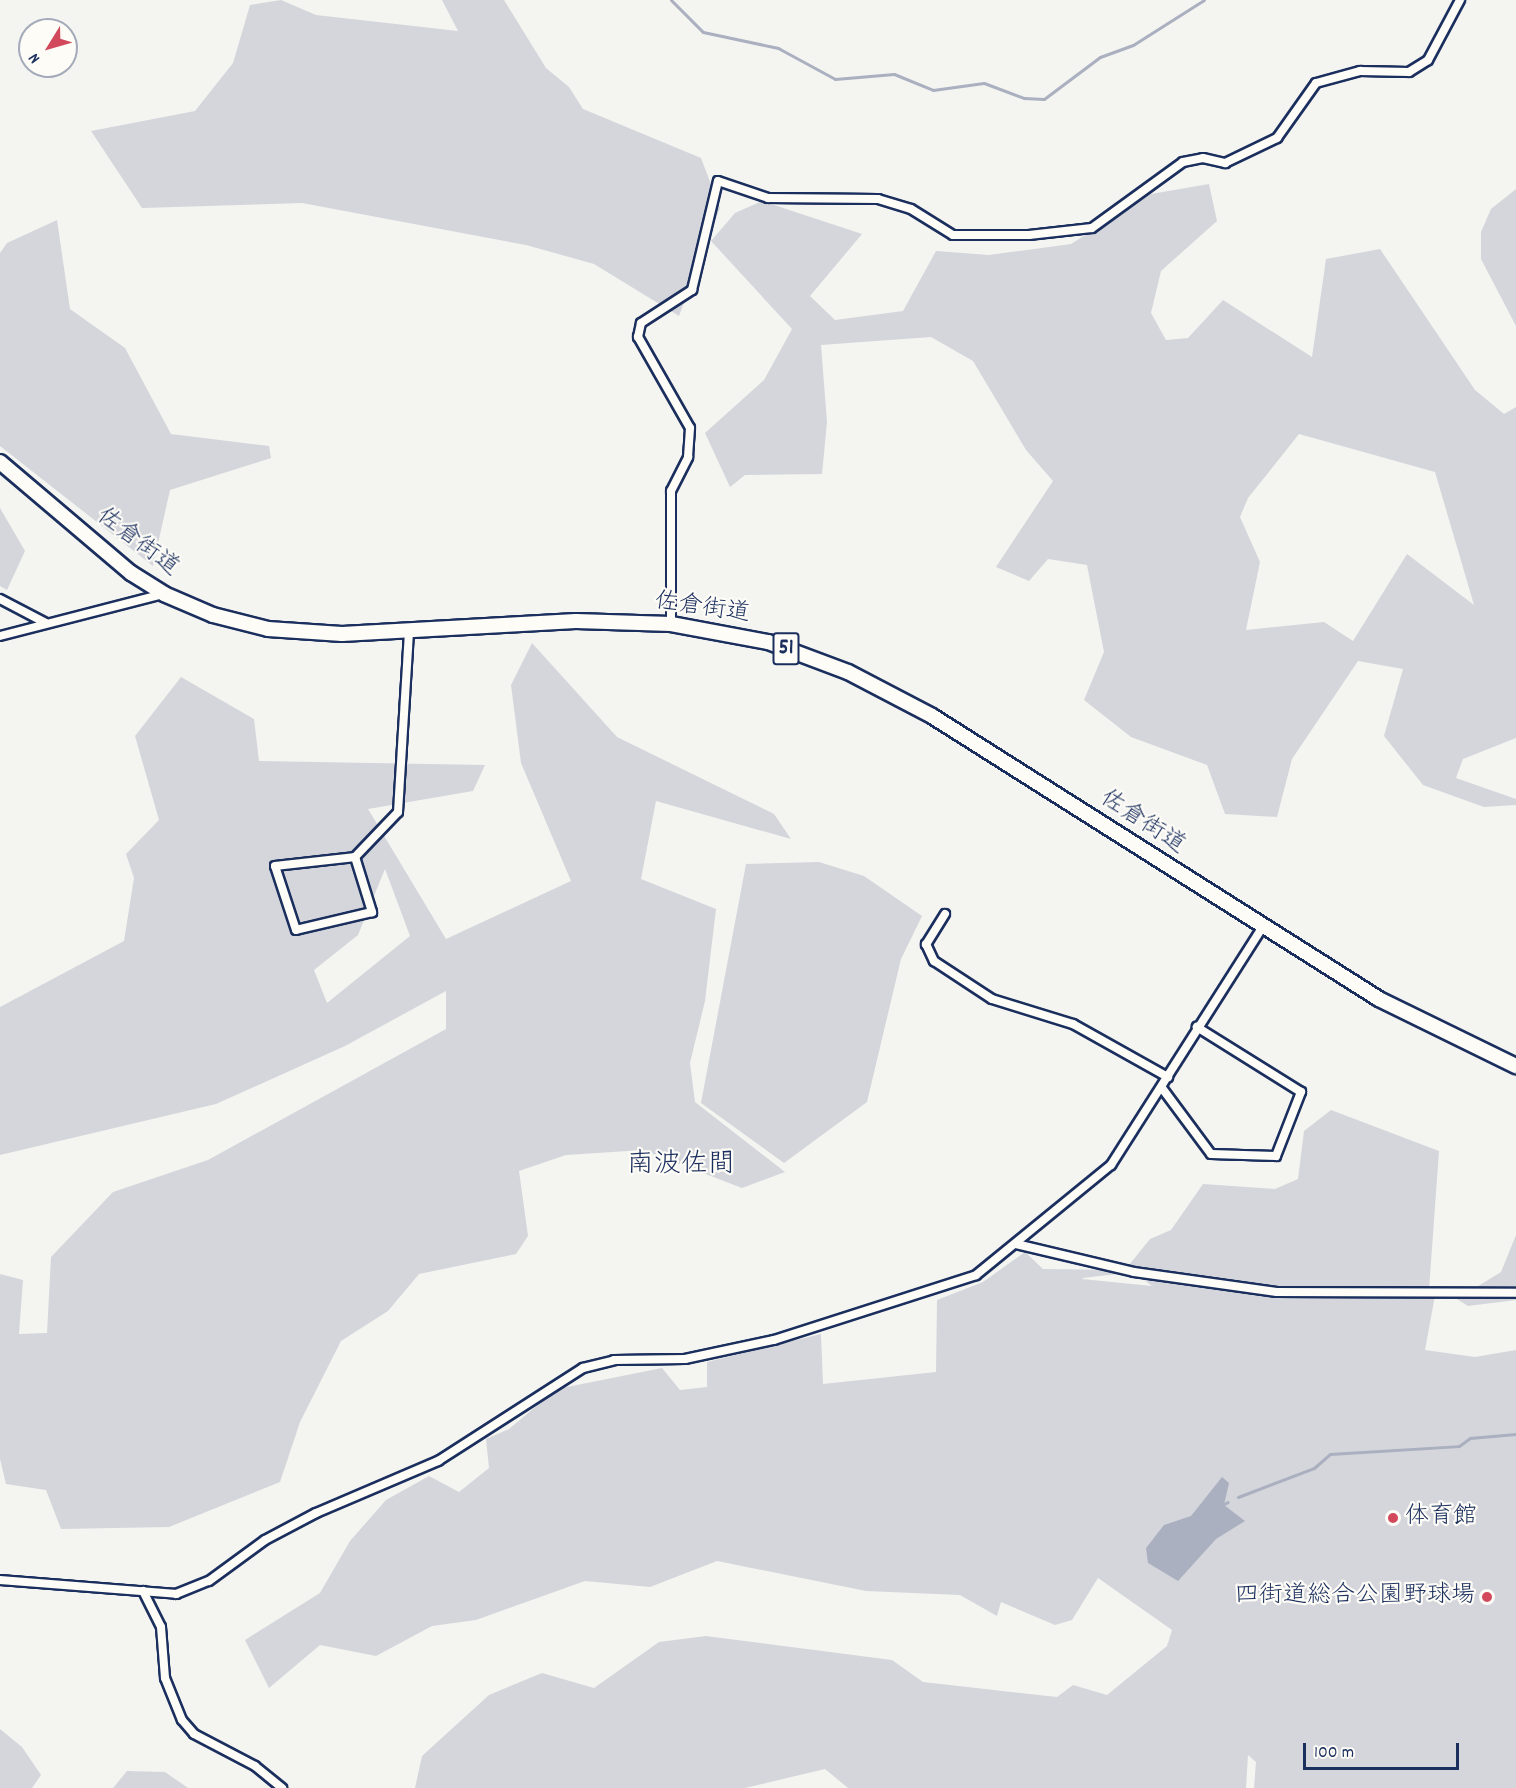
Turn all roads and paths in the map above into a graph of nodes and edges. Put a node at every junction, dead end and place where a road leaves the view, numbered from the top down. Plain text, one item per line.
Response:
1 (1460, 0) edge
2 (0, 462) edge
3 (164, 594) junction
4 (0, 599) edge
5 (46, 623) junction
6 (671, 624) junction
7 (409, 633) junction
8 (0, 636) edge
9 (356, 857) junction
10 (945, 914) dead end
11 (1263, 926) junction
12 (1197, 1027) junction
13 (1516, 1066) edge
14 (1168, 1077) junction
15 (1162, 1088) junction
16 (1017, 1244) junction
17 (1516, 1293) edge
18 (0, 1580) edge
19 (142, 1591) junction
20 (282, 1788) edge

1 - 6 street
2 - 3 highway, 佐倉街道 / 51
3 - 5 street
3 - 7 highway, 佐倉街道 / 51
4 - 5 street
5 - 8 street
6 - 7 highway, 佐倉街道 / 51
6 - 11 highway, 佐倉街道 / 51
7 - 9 street
9 - 9 street
10 - 14 street
11 - 12 street
11 - 13 highway, 佐倉街道 / 51
12 - 14 street
12 - 15 street
14 - 15 street
15 - 16 street
16 - 17 street
16 - 19 street
18 - 19 street
19 - 20 street

